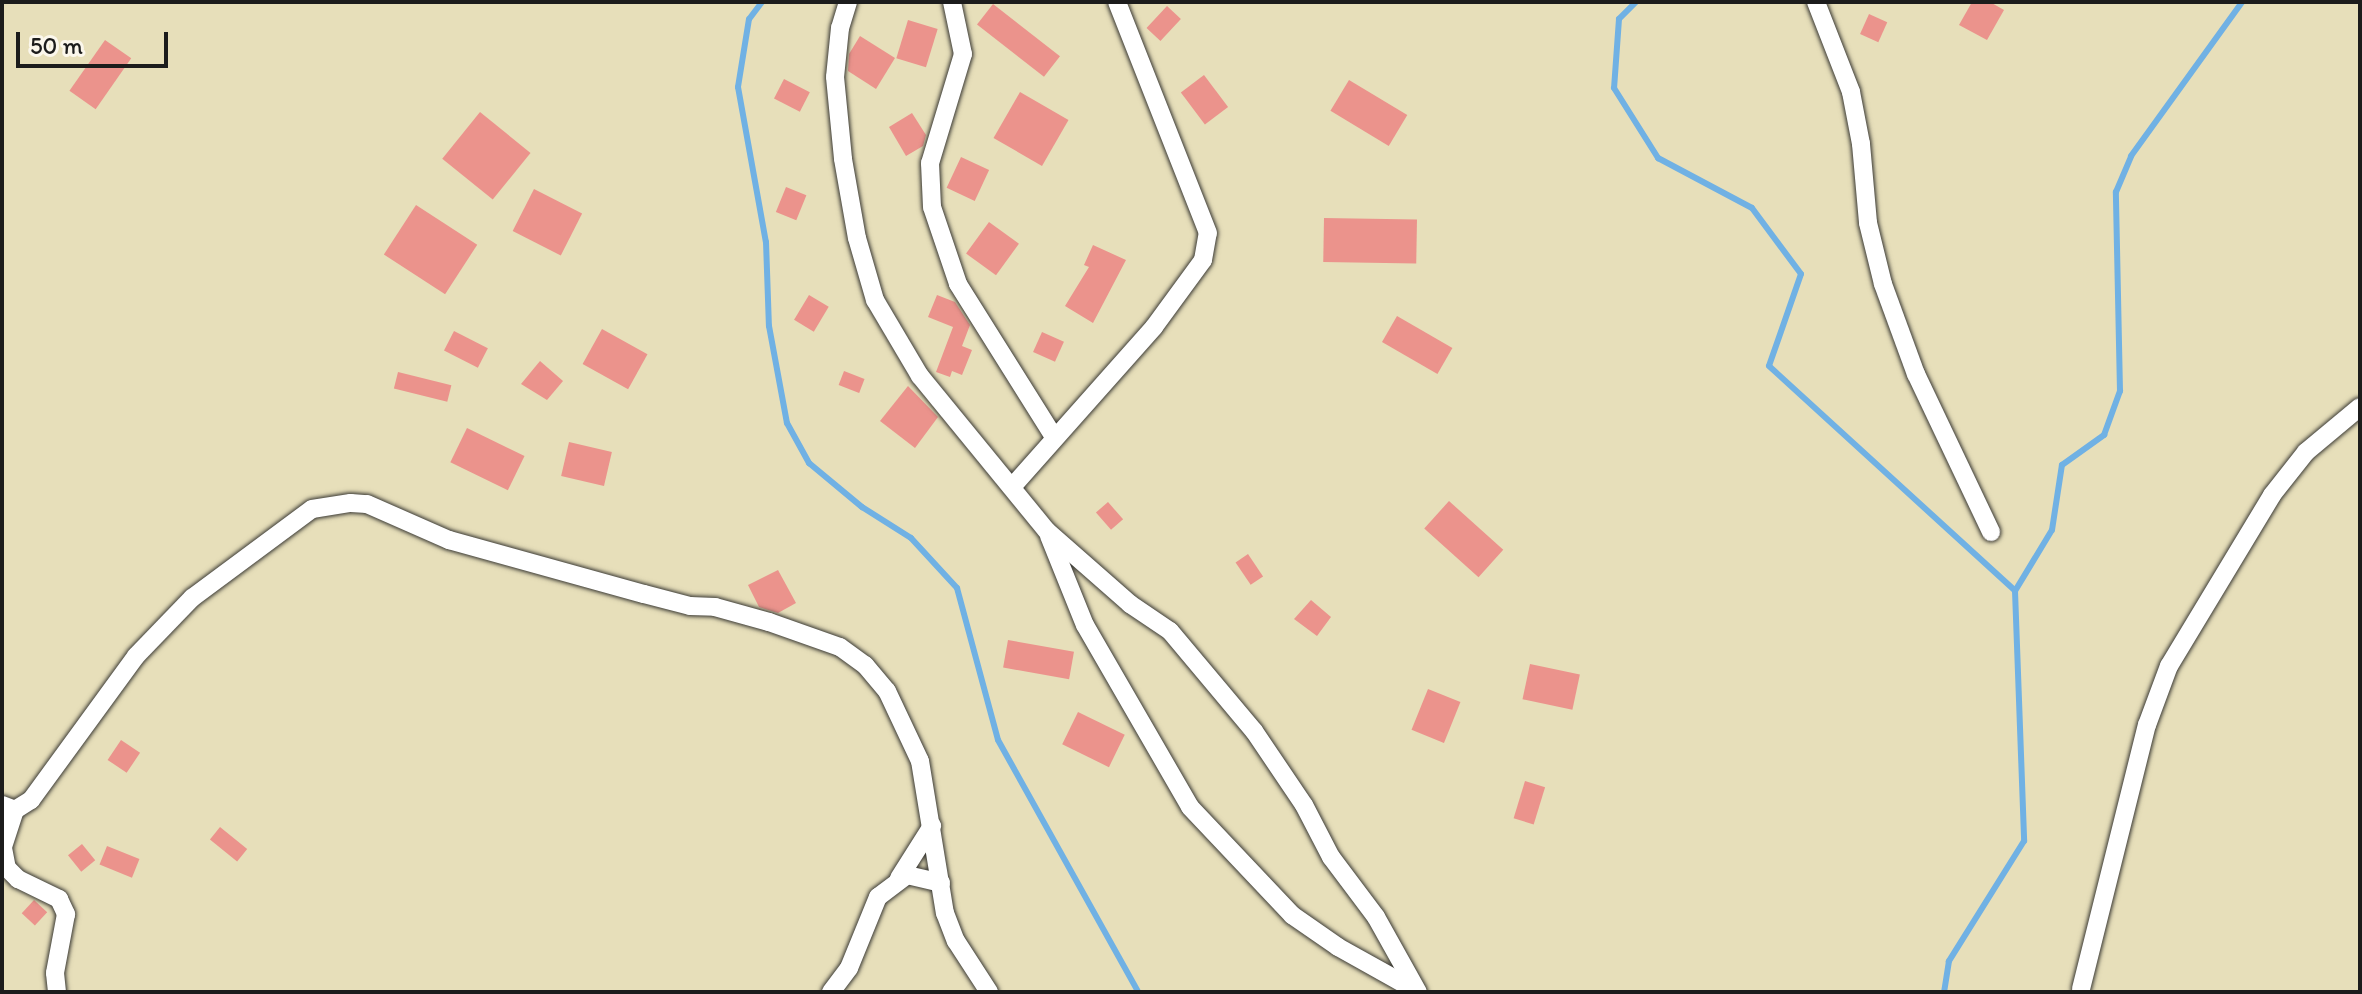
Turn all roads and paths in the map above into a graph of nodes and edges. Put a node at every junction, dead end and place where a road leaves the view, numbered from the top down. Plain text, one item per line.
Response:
1 (848, 2) edge
2 (952, 2) edge
3 (1117, 2) edge
4 (1816, 2) edge
5 (2360, 407) edge
6 (1054, 437) junction
7 (1012, 487) junction
8 (1047, 531) junction
9 (1991, 532) dead end
10 (9, 807) edge
11 (932, 826) junction
12 (3, 849) edge
13 (899, 878) junction
14 (941, 883) junction
15 (2081, 989) dead end
16 (1418, 991) edge
17 (57, 992) edge
18 (831, 992) edge
19 (989, 992) edge

1 - 7 street
2 - 6 street
3 - 6 street
4 - 9 street
5 - 15 street
6 - 7 street
7 - 8 street
8 - 16 street
8 - 16 street
10 - 11 street
10 - 12 street
11 - 13 street
11 - 14 street
12 - 17 street
13 - 14 street
13 - 18 street
14 - 19 street

